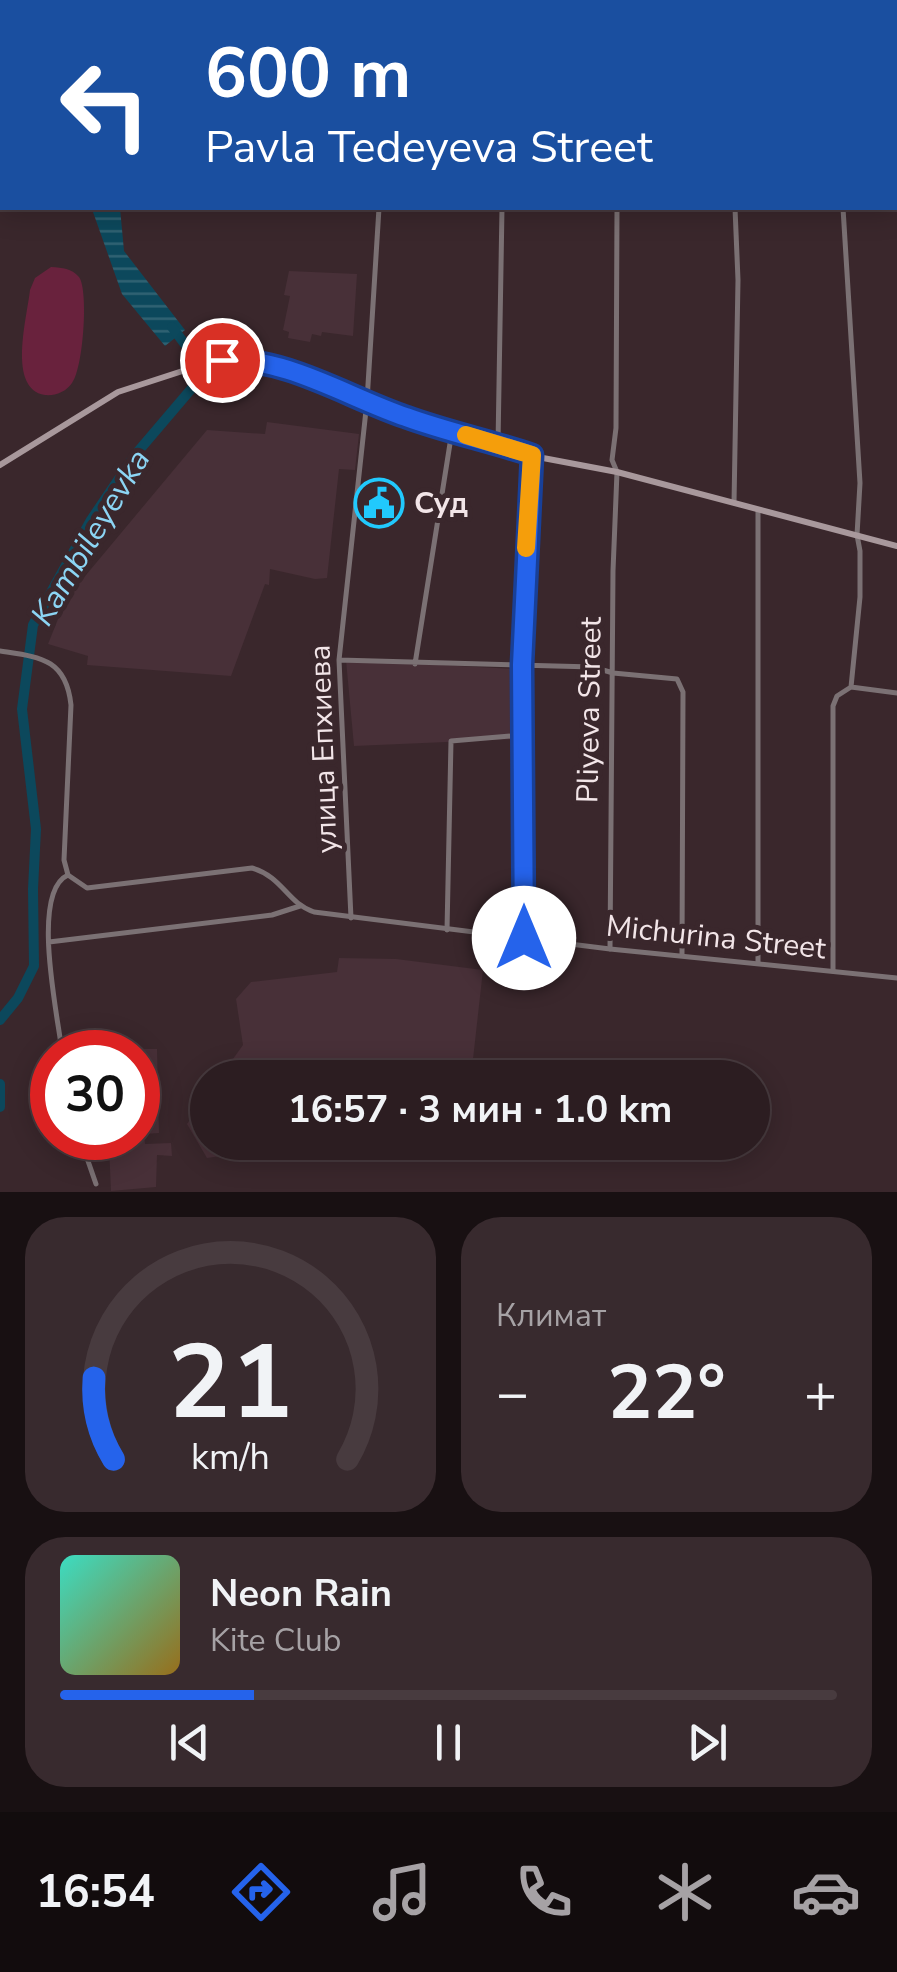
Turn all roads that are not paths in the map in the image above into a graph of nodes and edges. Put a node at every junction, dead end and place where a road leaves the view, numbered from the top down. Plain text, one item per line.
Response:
1 (378, 210) edge
2 (502, 210) edge
3 (617, 210) edge
4 (735, 210) edge
5 (843, 210) edge
6 (367, 401) junction
7 (452, 430) junction
8 (498, 444) junction
9 (532, 455) junction
10 (0, 465) edge
11 (617, 472) junction
12 (734, 503) junction
13 (758, 510) junction
14 (857, 536) junction
15 (897, 546) edge
16 (0, 650) edge
17 (338, 660) junction
18 (414, 664) junction
19 (522, 665) junction
20 (612, 673) junction
21 (851, 687) junction
22 (897, 693) edge
23 (524, 735) junction
24 (68, 875) junction
25 (300, 906) junction
26 (352, 918) junction
27 (447, 930) junction
28 (524, 938) junction
29 (49, 942) junction
30 (610, 949) junction
31 (682, 955) junction
32 (758, 963) junction
33 (897, 969) edge
34 (833, 971) junction
35 (896, 978) edge
36 (59, 1030) edge
37 (88, 1160) edge
38 (96, 1184) dead end

1 - 6 street, улица Епхиева
2 - 8 street
3 - 11 street, Pliyeva Street
4 - 12 street
5 - 14 street
6 - 7 main road
6 - 10 main road
6 - 17 street, улица Епхиева
7 - 8 main road
7 - 18 street
8 - 9 main road
9 - 11 main road
9 - 19 street
11 - 12 main road
11 - 20 street, Pliyeva Street
12 - 13 main road
13 - 14 main road
13 - 32 street
14 - 15 main road
14 - 21 street
16 - 24 street
17 - 18 street
17 - 26 street, улица Епхиева
18 - 19 street
19 - 20 street
19 - 23 street
20 - 30 street, Pliyeva Street
20 - 31 street
21 - 22 street
21 - 34 street
23 - 27 street
23 - 28 street
24 - 25 street, Michurina Street
24 - 29 street
25 - 26 street, Michurina Street
25 - 29 street
26 - 27 street, Michurina Street
27 - 28 street, Michurina Street
28 - 30 street, Michurina Street
29 - 36 street
30 - 31 street, Michurina Street
31 - 32 street, Michurina Street
32 - 34 street, Michurina Street
33 - 35 street
34 - 35 street, Michurina Street
37 - 38 street

